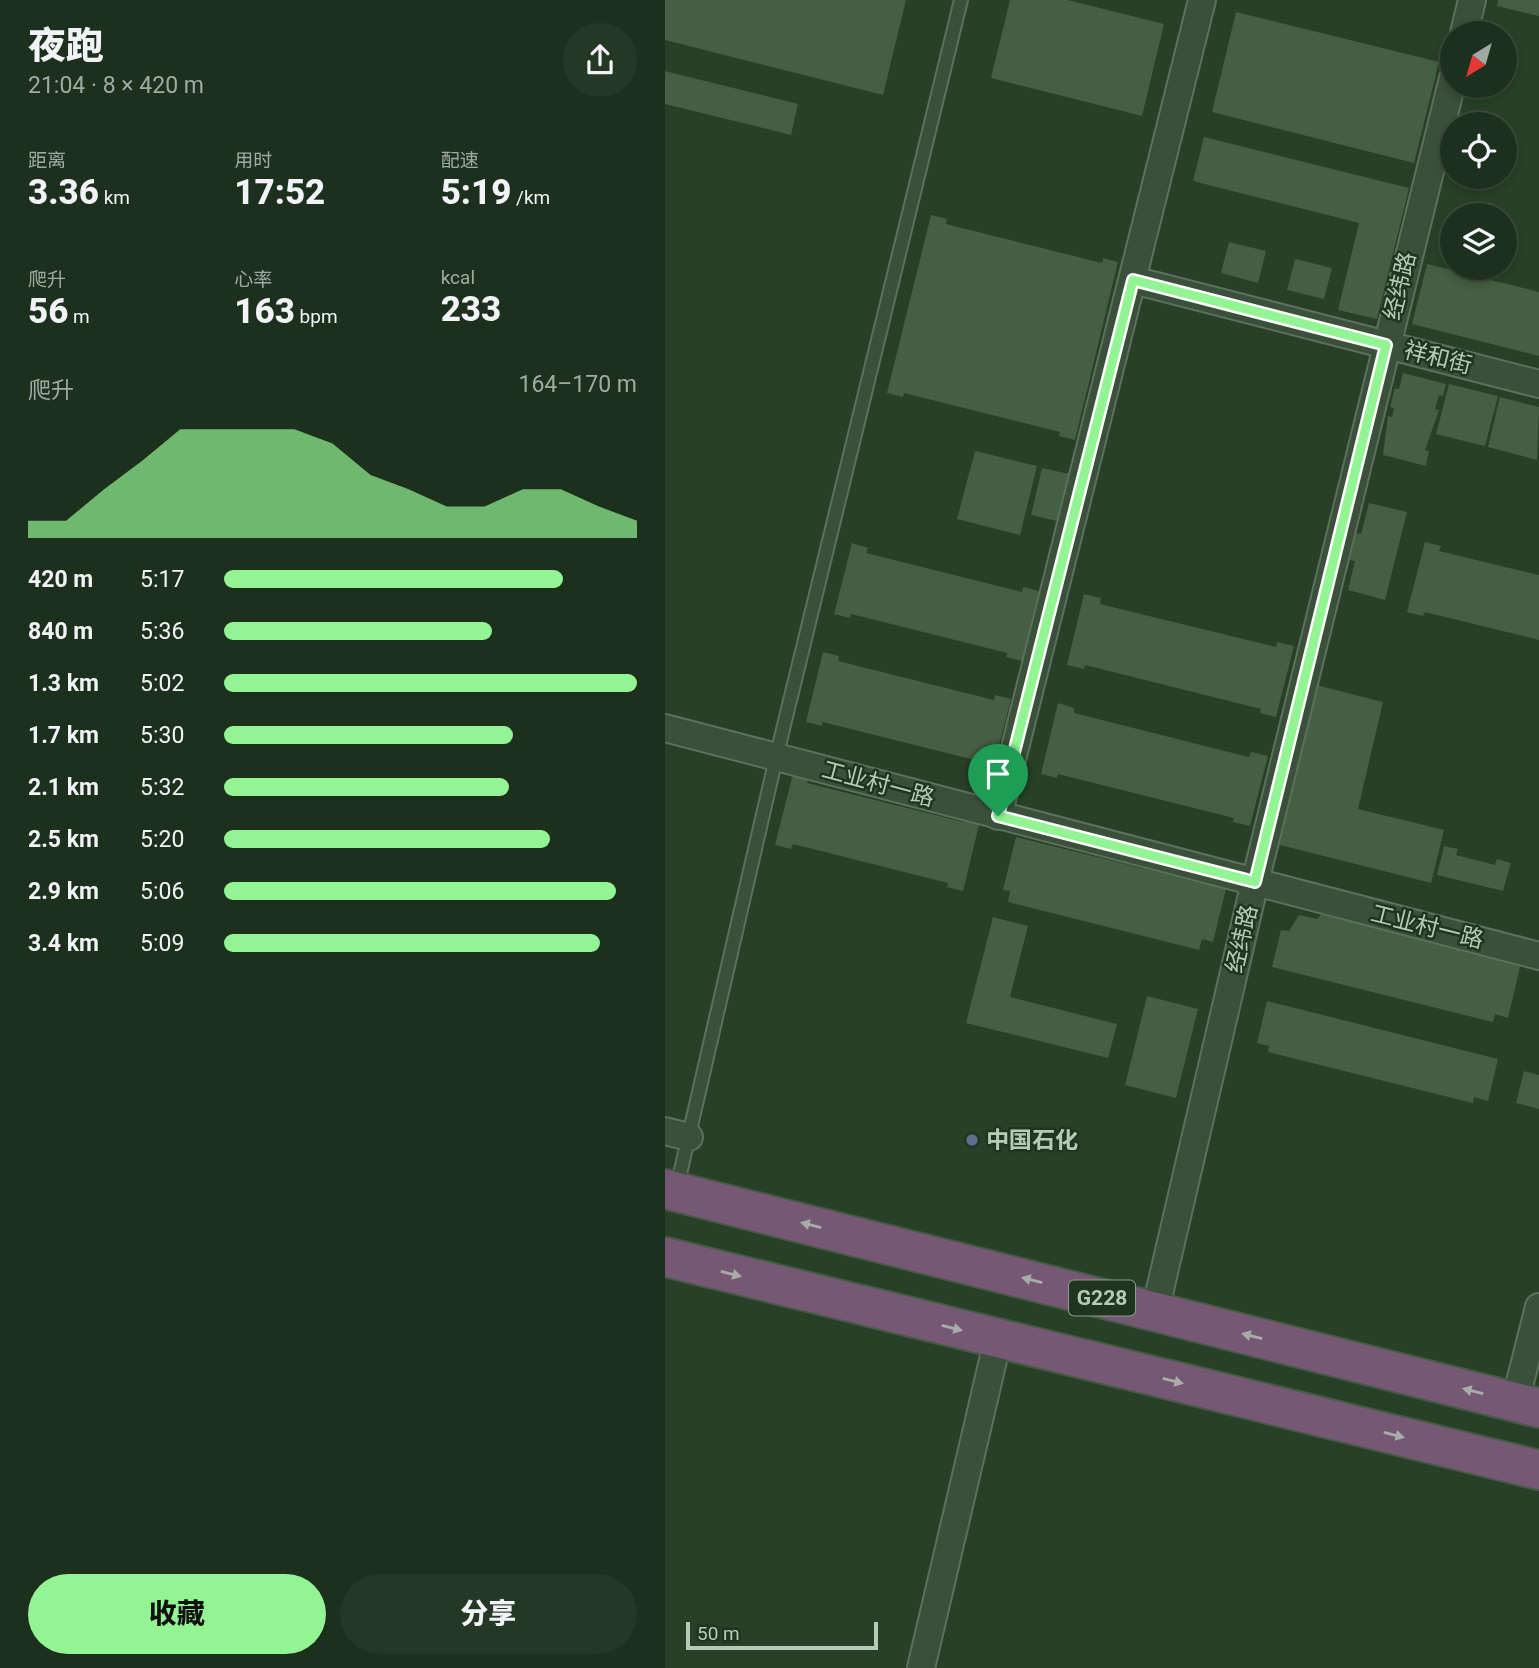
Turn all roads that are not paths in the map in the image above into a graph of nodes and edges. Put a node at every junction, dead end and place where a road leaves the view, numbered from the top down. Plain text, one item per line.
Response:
1 (961, 0) edge
2 (1202, 0) edge
3 (1472, 0) edge
4 (1467, 21) edge
5 (1448, 98) edge
6 (1133, 280) junction
7 (1386, 345) junction
8 (1539, 384) edge
9 (665, 728) edge
10 (776, 758) junction
11 (998, 816) junction
12 (1255, 882) junction
13 (1539, 956) edge
14 (677, 1134) edge
15 (670, 1190) edge
16 (665, 1257) edge
17 (1539, 1307) edge
18 (1155, 1311) junction
19 (998, 1339) junction
20 (1527, 1405) edge
21 (1539, 1470) edge
22 (921, 1668) edge

1 - 10 lane
2 - 6 street
3 - 4 street
5 - 7 street, 经纬路
6 - 7 street, 祥和街
6 - 11 street
7 - 8 street, 祥和街
7 - 12 street, 经纬路
9 - 10 street, 工业村一路
10 - 11 street, 工业村一路
10 - 14 lane
11 - 12 street, 工业村一路
12 - 13 street, 工业村一路
12 - 18 street, 经纬路
14 - 15 lane
18 -> 15 highway, G228
16 -> 19 highway
17 - 20 street
20 -> 18 highway, G228
19 -> 21 highway
19 - 22 street

